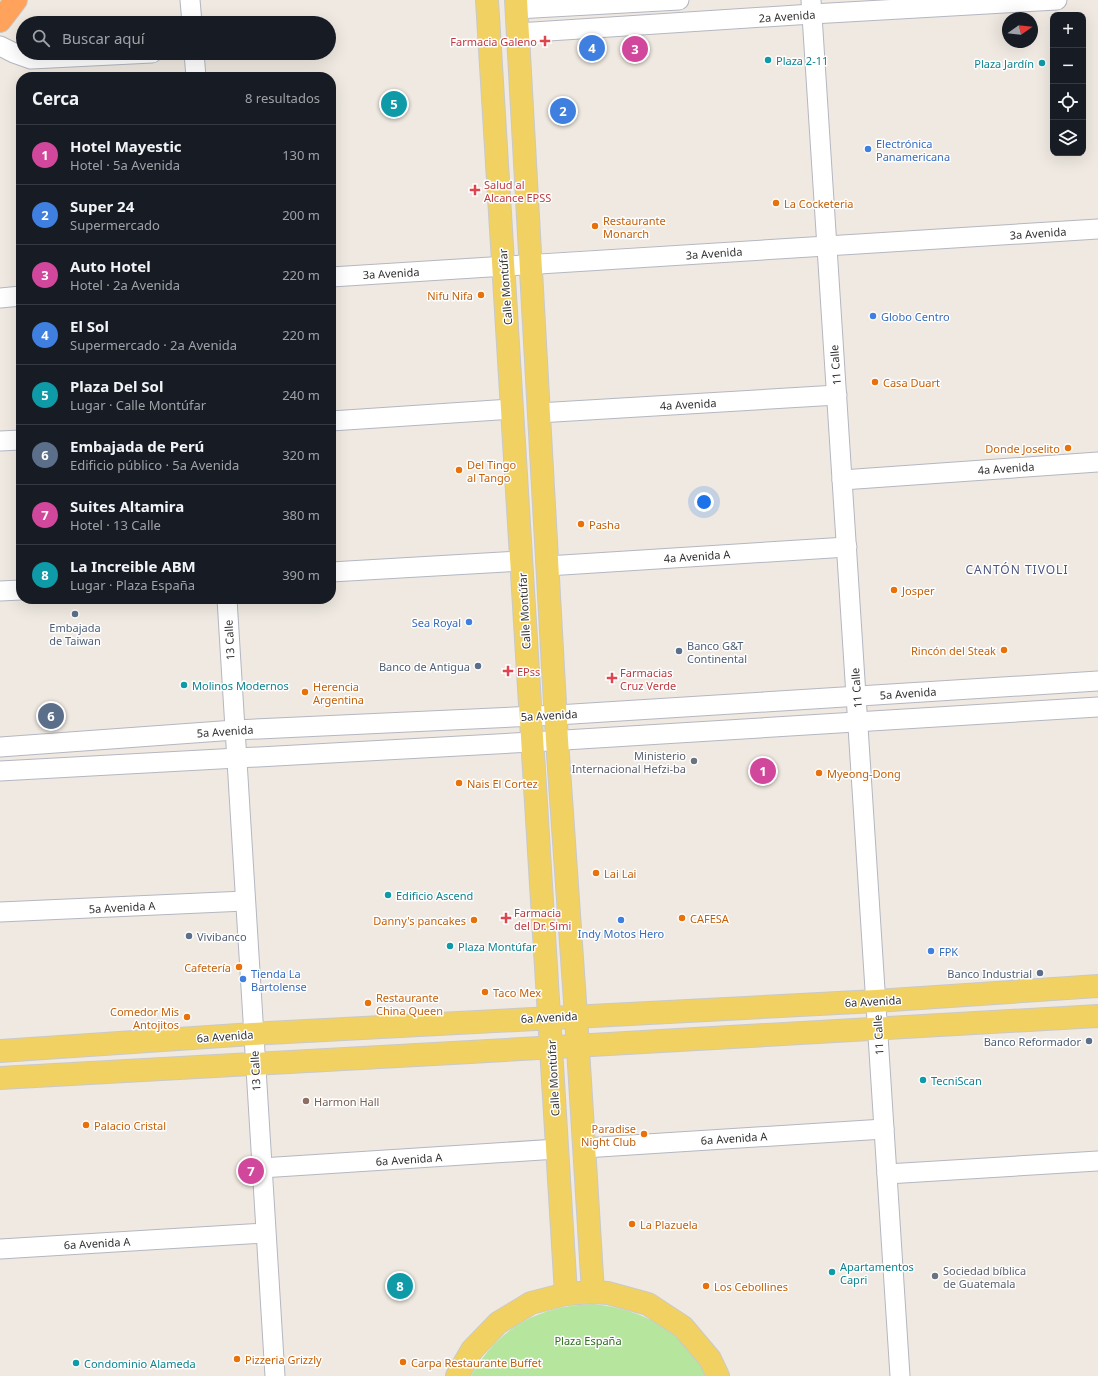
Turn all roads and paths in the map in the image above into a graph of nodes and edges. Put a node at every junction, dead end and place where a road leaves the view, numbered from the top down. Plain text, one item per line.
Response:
1 (16, 0) edge
2 (190, 0) edge
3 (487, 0) edge
4 (680, 0) edge
5 (1057, 0) edge
6 (516, 5) edge
7 (811, 7) edge
8 (191, 16) edge
9 (0, 21) edge
10 (518, 33) junction
11 (0, 46) edge
12 (16, 54) edge
13 (195, 60) edge
14 (196, 72) edge
15 (1098, 229) edge
16 (827, 246) junction
17 (530, 264) junction
18 (503, 266) junction
19 (336, 277) edge
20 (16, 296) edge
21 (0, 298) edge
22 (837, 395) junction
23 (512, 409) junction
24 (538, 412) junction
25 (336, 422) edge
26 (16, 440) edge
27 (0, 441) edge
28 (1098, 462) edge
29 (842, 480) junction
30 (847, 547) junction
31 (521, 561) junction
32 (547, 566) junction
33 (336, 572) edge
34 (16, 590) edge
35 (0, 591) edge
36 (227, 604) edge
37 (1098, 681) edge
38 (857, 696) junction
39 (1098, 707) edge
40 (557, 715) junction
41 (530, 717) junction
42 (858, 722) junction
43 (235, 730) junction
44 (558, 740) junction
45 (532, 742) junction
46 (0, 747) edge
47 (236, 758) junction
48 (0, 771) edge
49 (245, 901) junction
50 (0, 912) edge
51 (1098, 986) edge
52 (876, 1001) junction
53 (576, 1016) junction
54 (1098, 1016) edge
55 (549, 1017) junction
56 (878, 1030) junction
57 (253, 1034) junction
58 (578, 1046) junction
59 (551, 1048) junction
60 (0, 1051) edge
61 (254, 1063) junction
62 (0, 1078) edge
63 (884, 1129) junction
64 (584, 1148) junction
65 (557, 1149) junction
66 (1098, 1161) edge
67 (261, 1168) junction
68 (887, 1174) junction
69 (265, 1233) junction
70 (0, 1249) edge
71 (593, 1292) junction
72 (566, 1294) junction
73 (274, 1376) edge
74 (457, 1376) edge
75 (718, 1376) edge
76 (900, 1376) edge

1 - 9 highway
2 - 8 street
3 - 18 main road, Calle Montúfar
4 - 6 street
5 - 7 street, 2a Avenida
6 - 10 main road
7 - 10 street, 2a Avenida
7 - 16 street, 11 Calle
10 - 17 main road
11 - 12 street
13 - 14 street
15 - 16 street, 3a Avenida
16 - 17 street, 3a Avenida
16 - 22 street, 11 Calle
17 - 18 street, 3a Avenida
17 - 24 main road
18 - 19 street, 3a Avenida
18 - 23 main road, Calle Montúfar
20 - 21 street
22 - 24 street, 4a Avenida
22 - 29 street, 11 Calle
23 - 25 street
23 - 31 main road, Calle Montúfar
24 - 32 main road
26 - 27 street
28 - 29 street, 4a Avenida
29 - 30 street, 11 Calle
30 - 32 street, 4a Avenida A
30 - 38 street, 11 Calle
31 - 33 street
31 - 41 main road, Calle Montúfar
32 - 40 main road
34 - 35 street
36 - 43 street, 13 Calle
37 - 38 street, 5a Avenida
38 - 40 street, 5a Avenida
38 - 42 street, 11 Calle
39 - 42 street
40 - 41 street, 5a Avenida
40 - 44 main road
41 - 43 street, 5a Avenida
41 - 45 main road, Calle Montúfar
42 - 44 street
42 - 52 street, 11 Calle
43 - 46 street, 5a Avenida
43 - 47 street, 13 Calle
44 - 45 street
44 - 53 main road
45 - 47 street
45 - 55 main road, Calle Montúfar
47 - 48 street
47 - 49 street, 13 Calle
49 - 50 street, 5a Avenida A
49 - 57 street, 13 Calle
51 - 52 main road, 6a Avenida
52 - 53 main road, 6a Avenida
52 - 56 street, 11 Calle
53 - 55 main road, 6a Avenida
53 - 58 main road
54 - 56 main road
55 - 57 main road, 6a Avenida
55 - 59 main road, Calle Montúfar
56 - 58 main road
56 - 63 street, 11 Calle
57 - 60 main road, 6a Avenida
57 - 61 street, 13 Calle
58 - 59 main road
58 - 64 main road
59 - 61 main road
59 - 65 main road, Calle Montúfar
61 - 62 main road
61 - 67 street, 13 Calle
63 - 64 street, 6a Avenida A
63 - 68 street, 11 Calle
64 - 71 main road
65 - 67 street, 6a Avenida A
65 - 72 main road, Calle Montúfar
66 - 68 street
67 - 69 street, 13 Calle
68 - 76 street, 11 Calle
69 - 70 street, 6a Avenida A
69 - 73 street, 13 Calle
71 - 72 main road
71 - 75 main road
72 - 74 main road

